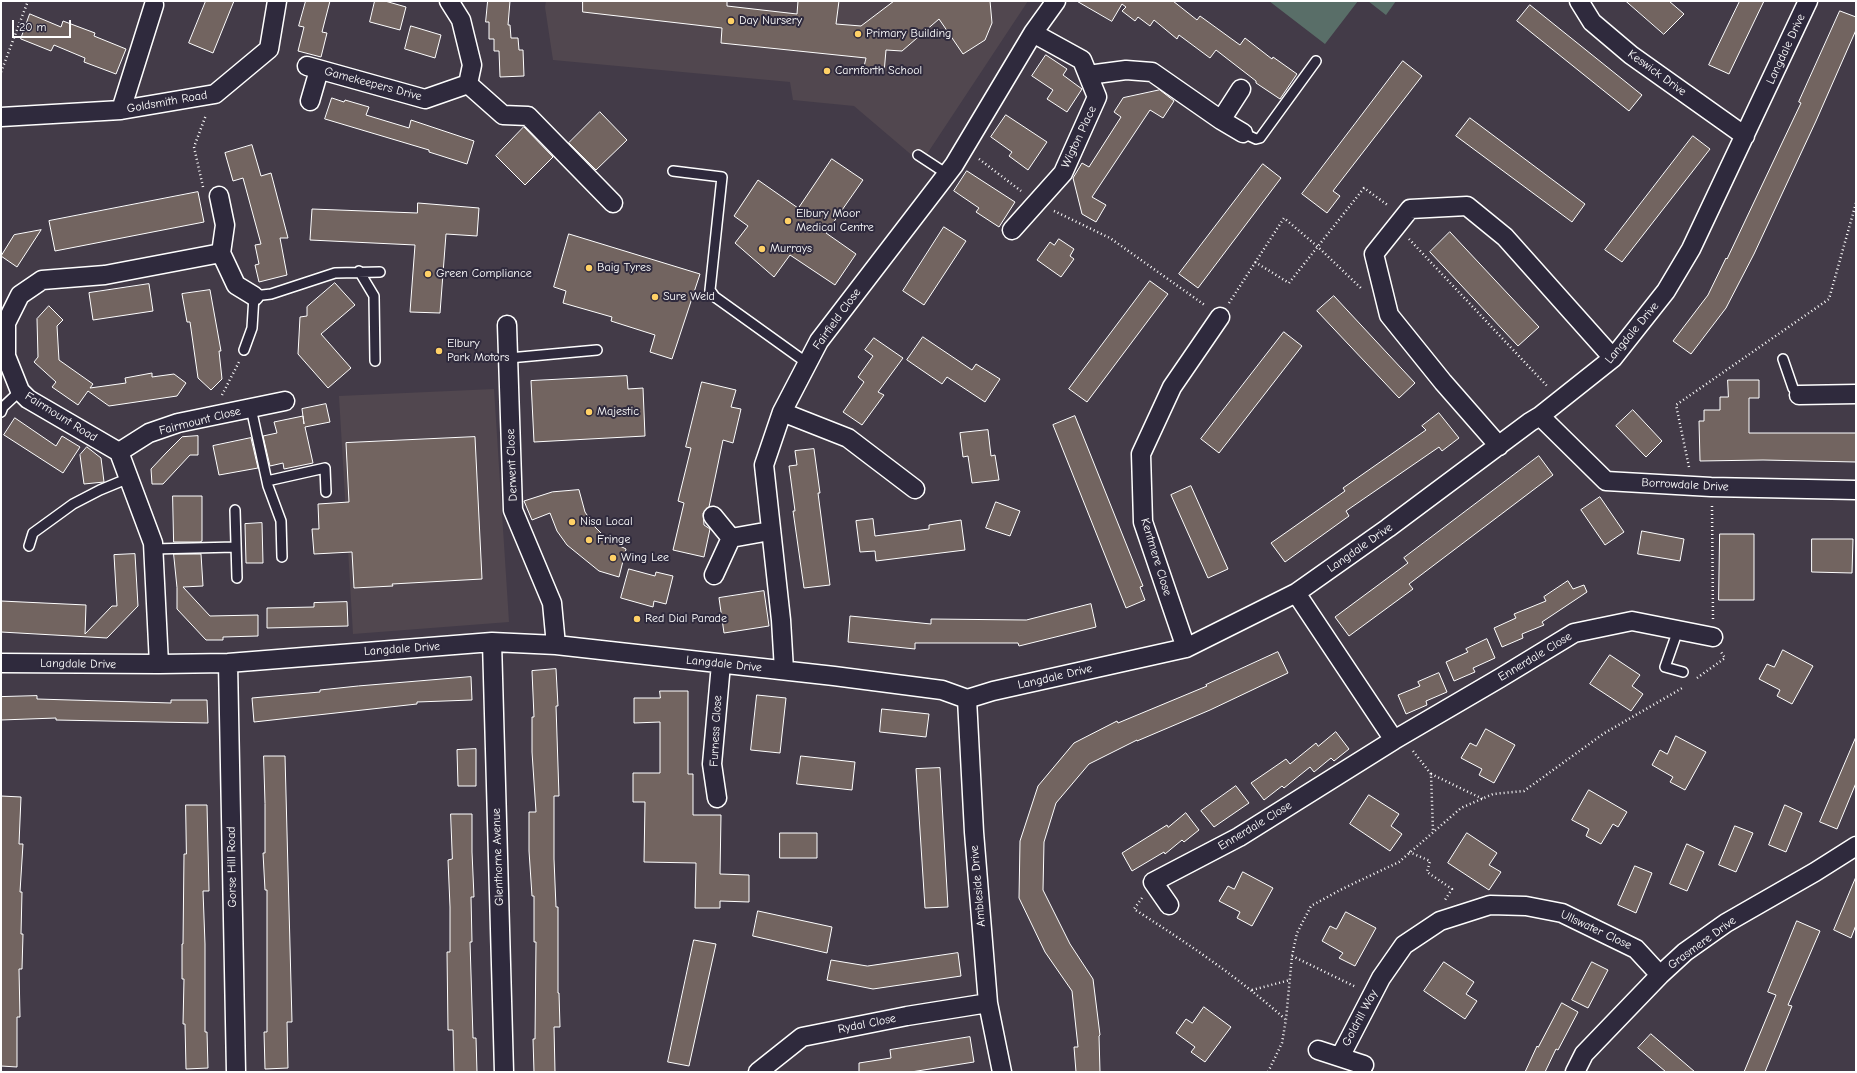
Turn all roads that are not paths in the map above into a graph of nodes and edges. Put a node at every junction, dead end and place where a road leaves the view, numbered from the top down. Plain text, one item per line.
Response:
1 (277, 1) edge
2 (449, 1) edge
3 (1056, 1) edge
4 (1578, 1) edge
5 (1808, 1) edge
6 (154, 5) dead end
7 (1033, 33) junction
8 (1316, 61) dead end
9 (1088, 75) junction
10 (468, 84) junction
11 (1240, 89) dead end
12 (310, 100) dead end
13 (121, 110) junction
14 (1, 117) edge
15 (1221, 120) junction
16 (1243, 133) joint
17 (1745, 136) junction
18 (918, 155) dead end
19 (673, 171) dead end
20 (947, 174) junction
21 (219, 196) road end
22 (613, 203) dead end
23 (1012, 230) dead end
24 (221, 253) junction
25 (359, 271) junction
26 (380, 272) dead end
27 (254, 296) junction
28 (1220, 317) road end
29 (507, 325) dead end
30 (244, 350) road end
31 (597, 350) dead end
32 (509, 358) junction
33 (1613, 358) junction
34 (1783, 359) dead end
35 (375, 361) dead end
36 (807, 363) junction
37 (20, 391) junction
38 (1856, 394) edge
39 (1800, 395) joint
40 (285, 401) dead end
41 (252, 408) junction
42 (1, 412) edge
43 (782, 412) junction
44 (1540, 416) junction
45 (1499, 446) junction
46 (119, 452) junction
47 (129, 478) junction
48 (266, 481) junction
49 (915, 489) dead end
50 (1856, 490) edge
51 (326, 492) dead end
52 (235, 510) dead end
53 (714, 516) dead end
54 (770, 531) junction
55 (731, 538) junction
56 (29, 546) dead end
57 (235, 547) junction
58 (153, 549) junction
59 (282, 557) dead end
60 (714, 575) dead end
61 (237, 578) dead end
62 (1296, 593) junction
63 (1678, 630) junction
64 (1713, 637) dead end
65 (492, 642) junction
66 (556, 645) junction
67 (1186, 648) junction
68 (1, 663) edge
69 (228, 663) junction
70 (159, 664) junction
71 (721, 664) junction
72 (784, 670) junction
73 (1683, 672) dead end
74 (967, 699) junction
75 (1398, 738) junction
76 (717, 798) dead end
77 (1856, 846) edge
78 (1169, 905) dead end
79 (1660, 975) junction
80 (1380, 978) joint
81 (988, 1003) junction
82 (1318, 1050) dead end
83 (1340, 1057) junction
84 (1364, 1064) dead end
85 (236, 1072) edge
86 (504, 1072) edge
87 (758, 1072) edge
88 (1002, 1072) edge
89 (1575, 1072) edge

1 - 13 street, Goldsmith Road
2 - 10 street
3 - 7 street, Fairfield Close
4 - 17 street, Keswick Drive
5 - 17 street, Langdale Drive
6 - 13 street
7 - 9 street, Wigton Place
7 - 20 street, Fairfield Close
8 - 16 lane
9 - 15 street
9 - 23 street, Wigton Place
10 - 12 street, Gamekeepers Drive
10 - 22 street
11 - 15 street
13 - 14 street, Goldsmith Road
15 - 16 street
17 - 33 street, Langdale Drive
18 - 20 lane
19 - 36 lane
20 - 36 street, Fairfield Close
21 - 24 street
24 - 27 street
24 - 37 street, Fairmount Road
25 - 26 lane
25 - 27 lane
25 - 35 lane
27 - 30 lane
28 - 67 street, Kentmere Close
29 - 32 street, Derwent Close
31 - 32 lane
32 - 66 street, Derwent Close
33 - 44 street, Langdale Drive
33 - 45 street
34 - 39 lane
36 - 43 street, Fairfield Close
37 - 42 lane
37 - 46 street, Fairmount Road
38 - 39 street
40 - 41 street, Fairmount Close
41 - 46 street, Fairmount Close
41 - 48 lane
43 - 49 street
43 - 54 street, Fairfield Close
44 - 45 street, Langdale Drive
44 - 50 street, Borrowdale Drive
45 - 62 street, Langdale Drive
46 - 47 street
47 - 56 lane
47 - 58 street
48 - 51 lane
48 - 59 lane
52 - 57 lane
53 - 55 street
54 - 55 street
54 - 72 street, Fairfield Close
55 - 60 street
57 - 58 lane
57 - 61 lane
58 - 70 street
62 - 67 street, Langdale Drive
62 - 75 street
63 - 64 street, Ennerdale Close
63 - 73 lane
63 - 75 street, Ennerdale Close
65 - 66 street, Langdale Drive
65 - 69 street, Langdale Drive
65 - 86 street, Glenthorne Avenue
66 - 71 street, Langdale Drive
67 - 74 street, Langdale Drive
68 - 70 street, Langdale Drive
69 - 70 street, Langdale Drive
69 - 85 street, Gorse Hill Road
71 - 72 street, Langdale Drive
71 - 76 street, Furness Close
72 - 74 street, Langdale Drive
74 - 81 street, Ambleside Drive
75 - 78 street, Ennerdale Close
77 - 79 street, Grasmere Drive
79 - 80 street, Ullswater Close
79 - 89 street, Grasmere Drive
80 - 83 street, Goldrill Way
81 - 87 street, Rydal Close
81 - 88 street, Ambleside Drive
82 - 83 street
83 - 84 street

